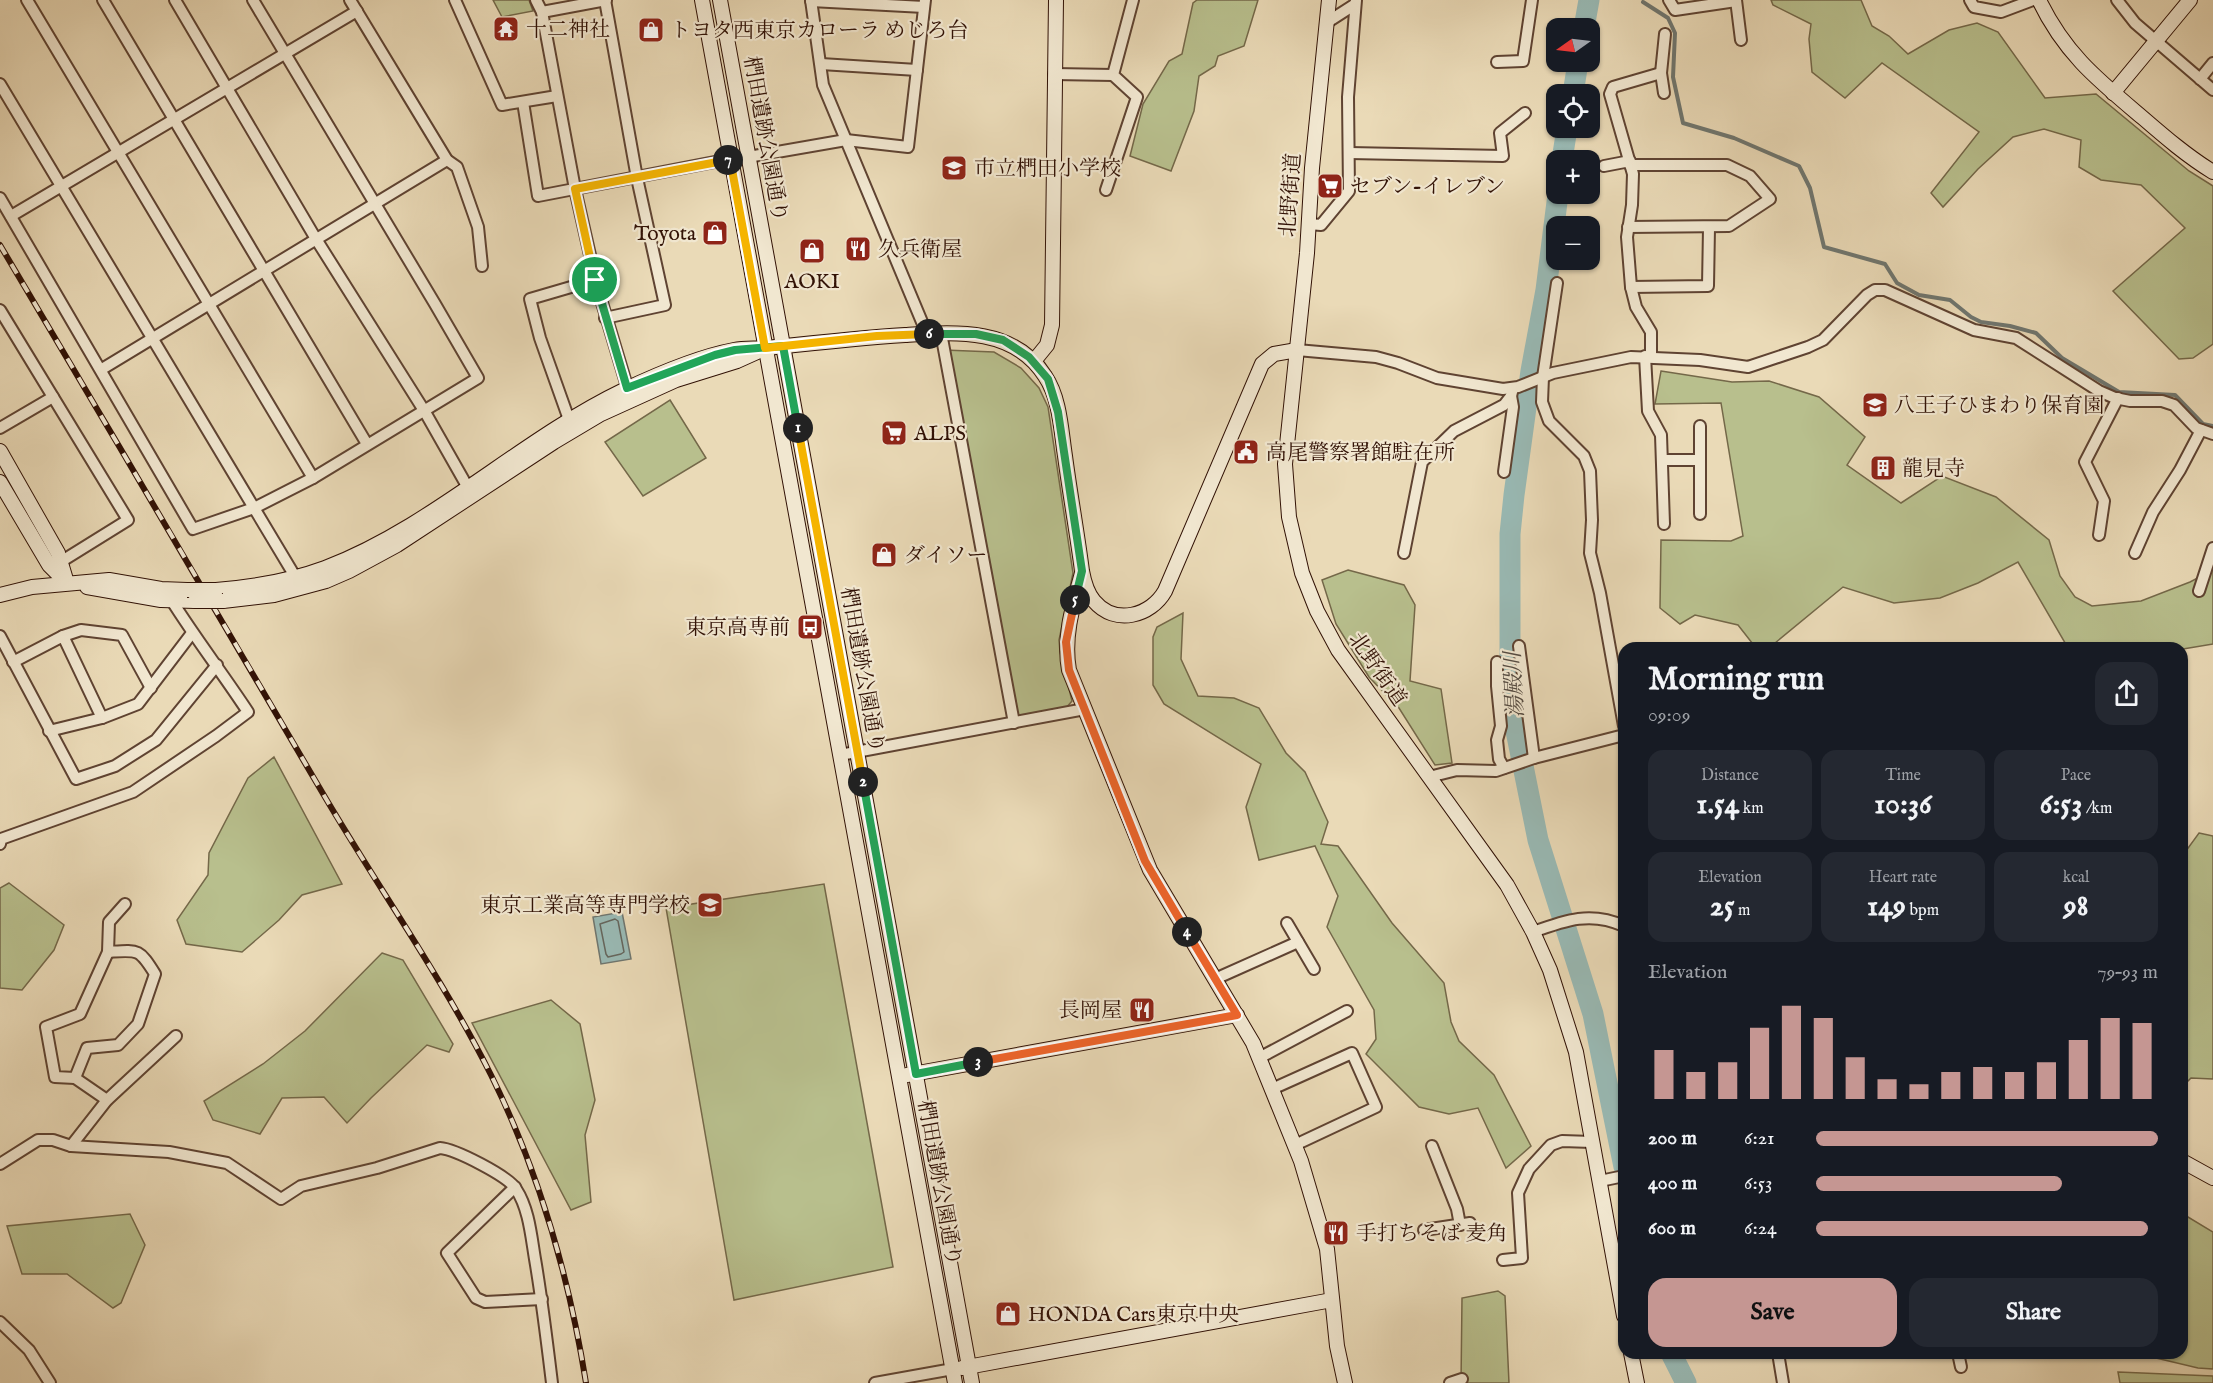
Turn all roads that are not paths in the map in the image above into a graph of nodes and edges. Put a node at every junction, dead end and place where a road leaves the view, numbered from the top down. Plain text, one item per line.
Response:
1 (27, 0) edge
2 (103, 0) edge
3 (175, 0) edge
4 (253, 0) edge
5 (350, 0) edge
6 (455, 0) edge
7 (536, 0) edge
8 (605, 0) edge
9 (702, 0) edge
10 (720, 0) edge
11 (1056, 0) edge
12 (1133, 0) edge
13 (1329, 0) edge
14 (1532, 0) edge
15 (1668, 0) edge
16 (1970, 0) edge
17 (2033, 0) edge
18 (2039, 0) edge
19 (2117, 0) edge
20 (2190, 0) edge
21 (811, 1) edge
22 (1736, 1) edge
23 (1355, 2) edge
24 (925, 3) edge
25 (357, 11) junction
26 (542, 12) junction
27 (1326, 23) junction
28 (1665, 34) dead end
29 (1742, 40) dead end
30 (2156, 41) junction
31 (285, 54) junction
32 (1497, 62) dead end
33 (2213, 63) edge
34 (821, 64) junction
35 (917, 69) junction
36 (1661, 73) junction
37 (1054, 74) junction
38 (1113, 75) junction
39 (2200, 79) junction
40 (0, 84) edge
41 (227, 88) junction
42 (2213, 90) edge
43 (1664, 93) dead end
44 (2113, 93) junction
45 (557, 96) junction
46 (523, 102) junction
47 (1524, 113) dead end
48 (174, 119) junction
49 (846, 140) junction
50 (119, 152) junction
51 (1348, 153) junction
52 (748, 157) junction
53 (730, 159) junction
54 (447, 160) junction
55 (1630, 163) junction
56 (1604, 166) dead end
57 (2213, 172) edge
58 (638, 178) junction
59 (63, 186) junction
60 (575, 189) junction
61 (1106, 190) dead end
62 (0, 198) edge
63 (375, 203) junction
64 (11, 216) junction
65 (1309, 224) junction
66 (1628, 227) junction
67 (1708, 228) junction
68 (316, 239) junction
69 (482, 266) dead end
70 (264, 271) junction
71 (595, 280) junction
72 (1557, 283) dead end
73 (1631, 287) junction
74 (209, 304) junction
75 (0, 310) edge
76 (605, 318) junction
77 (934, 333) junction
78 (153, 338) junction
79 (783, 346) junction
80 (765, 348) junction
81 (1297, 350) junction
82 (1648, 357) junction
83 (1034, 361) junction
84 (102, 369) junction
85 (1541, 378) junction
86 (1514, 390) junction
87 (629, 394) junction
88 (53, 397) junction
89 (2118, 398) junction
90 (425, 412) junction
91 (571, 425) junction
92 (1700, 426) dead end
93 (0, 428) edge
94 (2201, 430) junction
95 (2213, 434) edge
96 (367, 444) junction
97 (0, 452) edge
98 (1662, 460) junction
99 (1699, 460) junction
100 (1504, 472) dead end
101 (313, 478) junction
102 (0, 482) edge
103 (22, 489) junction
104 (470, 491) junction
105 (4, 499) edge
106 (254, 508) junction
107 (1700, 514) dead end
108 (1664, 525) dead end
109 (2099, 535) dead end
110 (2213, 548) edge
111 (1404, 553) dead end
112 (2135, 553) dead end
113 (62, 561) junction
114 (1082, 571) junction
115 (299, 582) junction
116 (67, 583) junction
117 (2199, 591) dead end
118 (0, 595) edge
119 (172, 595) junction
120 (192, 633) junction
121 (0, 636) edge
122 (63, 636) junction
123 (1519, 646) dead end
124 (13, 662) junction
125 (1497, 662) dead end
126 (217, 665) junction
127 (151, 688) junction
128 (1618, 692) edge
129 (1084, 709) junction
130 (102, 718) junction
131 (1014, 723) junction
132 (49, 731) junction
133 (1618, 736) edge
134 (857, 752) junction
135 (840, 755) junction
136 (1532, 758) junction
137 (1507, 767) junction
138 (1429, 777) junction
139 (0, 844) edge
140 (125, 904) dead end
141 (1287, 924) dead end
142 (1618, 924) edge
143 (1533, 932) junction
144 (1298, 942) junction
145 (108, 952) junction
146 (1314, 969) dead end
147 (1215, 979) junction
148 (1347, 1011) dead end
149 (1237, 1015) junction
150 (176, 1036) dead end
151 (1259, 1058) junction
152 (916, 1074) junction
153 (899, 1077) junction
154 (75, 1078) junction
155 (1272, 1089) junction
156 (107, 1100) junction
157 (1593, 1142) junction
158 (1295, 1145) junction
159 (70, 1146) junction
160 (1432, 1146) dead end
161 (0, 1164) edge
162 (2188, 1164) edge
163 (1618, 1177) edge
164 (2213, 1178) edge
165 (1600, 1180) junction
166 (515, 1186) junction
167 (1424, 1230) dead end
168 (1503, 1260) dead end
169 (1618, 1282) edge
170 (542, 1299) junction
171 (1332, 1299) junction
172 (0, 1322) edge
173 (1632, 1359) edge
174 (1779, 1359) edge
175 (1959, 1359) edge
176 (969, 1366) junction
177 (1960, 1368) dead end
178 (954, 1376) edge
179 (1462, 1379) dead end
180 (50, 1383) edge
181 (552, 1383) edge
182 (875, 1383) edge
183 (972, 1383) edge
184 (1345, 1383) edge
185 (1450, 1383) edge
186 (1637, 1383) edge
187 (1783, 1383) edge

1 - 50 street
2 - 48 street
3 - 41 street
4 - 31 street
5 - 25 street
6 - 46 street
7 - 26 street
8 - 26 street
8 - 58 street
9 - 53 street, 椚田遺跡公園通り
10 - 52 street, 椚田遺跡公園通り
11 - 37 street
12 - 38 street
13 - 27 street, 北野街道
14 - 32 street
15 - 22 street
16 - 17 street
18 - 44 street
19 - 30 street
20 - 30 street
21 - 24 street
21 - 34 street
22 - 29 street
23 - 27 street
23 - 51 street
24 - 35 street
25 - 31 street
25 - 54 street
26 - 45 street
27 - 65 street, 北野街道
28 - 36 street
30 - 39 street
30 - 44 street
31 - 41 street
31 - 63 street
33 - 39 street
34 - 35 street
34 - 49 street
35 - 49 street
36 - 43 street
36 - 55 street
37 - 38 street
37 - 83 street
38 - 61 street
39 - 42 street
40 - 59 street
41 - 48 street
41 - 68 street
44 - 57 street
45 - 46 street
45 - 60 street
46 - 60 street
47 - 51 street
48 - 50 street
48 - 70 street
49 - 52 street
49 - 77 street
50 - 59 street
50 - 74 street
51 - 65 street
52 - 79 street, 椚田遺跡公園通り
53 - 58 street
53 - 80 street, 椚田遺跡公園通り
54 - 63 street
54 - 69 street
55 - 56 street
55 - 66 street
55 - 67 street
58 - 60 street
58 - 76 street
59 - 64 street
59 - 78 street
60 - 71 street
62 - 64 street
63 - 68 street
63 - 90 street
64 - 84 street
65 - 81 street, 北野街道
66 - 67 street
66 - 73 street
67 - 73 street
68 - 70 street
68 - 90 street
70 - 74 street
70 - 96 street
71 - 76 street
71 - 91 street
72 - 85 street
73 - 82 street
74 - 78 street
74 - 101 street
75 - 88 street
76 - 87 street
77 - 79 street
77 - 83 street
77 - 131 street
78 - 84 street
78 - 106 street
79 - 80 street
79 - 134 street, 椚田遺跡公園通り
80 - 87 street
80 - 135 street, 椚田遺跡公園通り
81 - 86 street
81 - 114 street
81 - 138 street, 北野街道
82 - 85 street
82 - 89 street
82 - 98 street
83 - 114 street
84 - 106 street
85 - 86 street
85 - 128 street
86 - 100 street
86 - 111 street
87 - 91 street
88 - 93 street
88 - 113 street
89 - 94 street
89 - 109 street
90 - 96 street
90 - 104 street
91 - 104 street
92 - 99 street
94 - 95 street
94 - 112 street
96 - 101 street
97 - 103 street
98 - 99 street
98 - 108 street
99 - 107 street
101 - 106 street
102 - 105 street
103 - 105 street
103 - 113 street
104 - 115 street
105 - 116 street
106 - 115 street
110 - 117 street
113 - 116 street
114 - 129 street
115 - 119 street, bridge
116 - 118 street
116 - 119 street
119 - 120 street
120 - 126 street
120 - 127 street
121 - 124 street
122 - 124 street
122 - 127 street
122 - 130 street
123 - 136 street
124 - 132 street
125 - 137 street
126 - 132 street
126 - 139 street
127 - 130 street
129 - 131 street
129 - 147 street
130 - 132 street
131 - 134 street
133 - 136 street
134 - 135 street
134 - 152 street, 椚田遺跡公園通り
135 - 153 street, 椚田遺跡公園通り
136 - 137 street
137 - 138 street
138 - 143 street, 北野街道
140 - 145 street
141 - 144 street
142 - 143 street
143 - 157 street, 北野街道
144 - 146 street
144 - 147 street
145 - 154 street
145 - 154 street
147 - 149 street
148 - 151 street
149 - 151 street
149 - 152 street
150 - 156 street
151 - 155 street
152 - 153 street
152 - 176 street, 椚田遺跡公園通り
153 - 178 street, 椚田遺跡公園通り
154 - 156 street
155 - 158 street
155 - 158 street
156 - 159 street
157 - 165 street, 北野街道
157 - 168 street
158 - 171 street
159 - 161 street
159 - 166 street
160 - 167 street
162 - 164 street
163 - 165 street
165 - 169 street, 北野街道
166 - 170 street
166 - 170 street
170 - 181 street
171 - 176 street
171 - 184 street
172 - 180 street
173 - 186 street
174 - 187 street
175 - 177 street
176 - 178 street
176 - 183 street, 椚田遺跡公園通り
178 - 182 street
179 - 185 street

